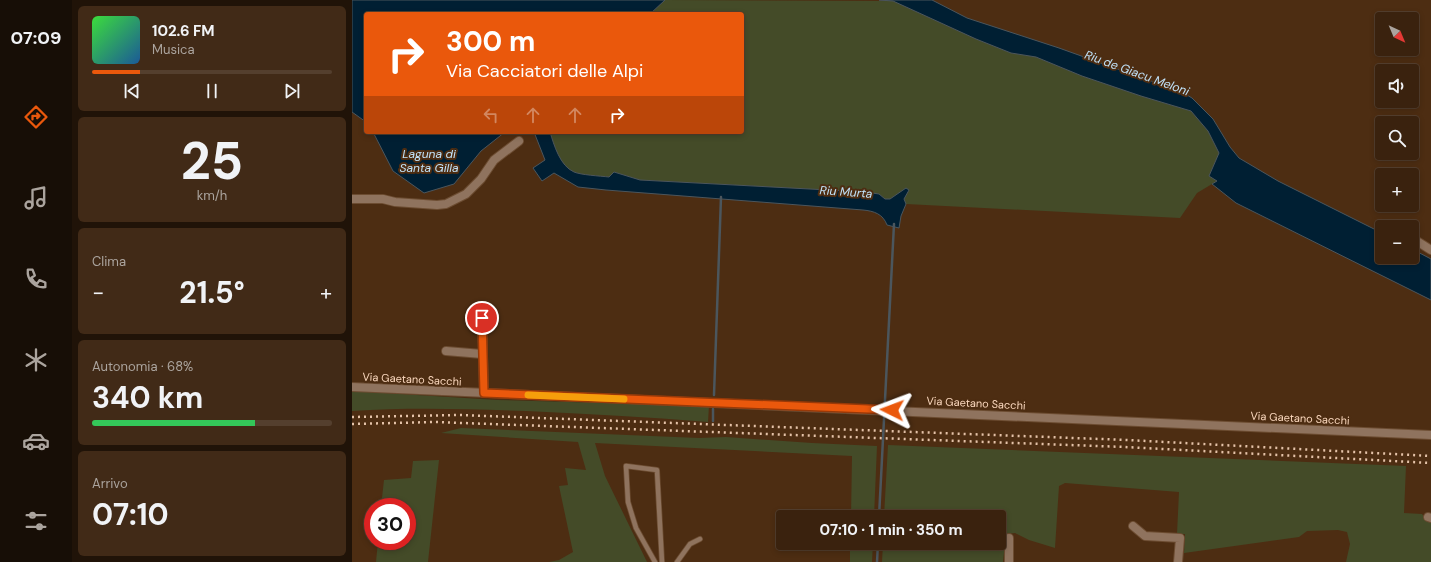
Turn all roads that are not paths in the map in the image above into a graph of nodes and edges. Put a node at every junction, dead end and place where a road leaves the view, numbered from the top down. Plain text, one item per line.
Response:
1 (519, 141) dead end
2 (352, 199) edge
3 (1419, 242) edge
4 (1431, 250) edge
5 (482, 318) dead end
6 (446, 351) dead end
7 (482, 354) junction
8 (352, 387) edge
9 (484, 393) junction
10 (1431, 435) edge
11 (1133, 526) dead end
12 (1009, 538) dead end
13 (700, 539) dead end
14 (655, 562) edge
15 (662, 562) edge
16 (677, 562) edge
17 (1009, 562) edge
18 (1178, 562) edge

1 - 2 street
3 - 4 street
5 - 7 street
6 - 7 street
7 - 9 street
8 - 9 street, Via Gaetano Sacchi
9 - 10 street, Via Gaetano Sacchi
11 - 18 street
12 - 17 street
13 - 16 lane
14 - 15 lane

